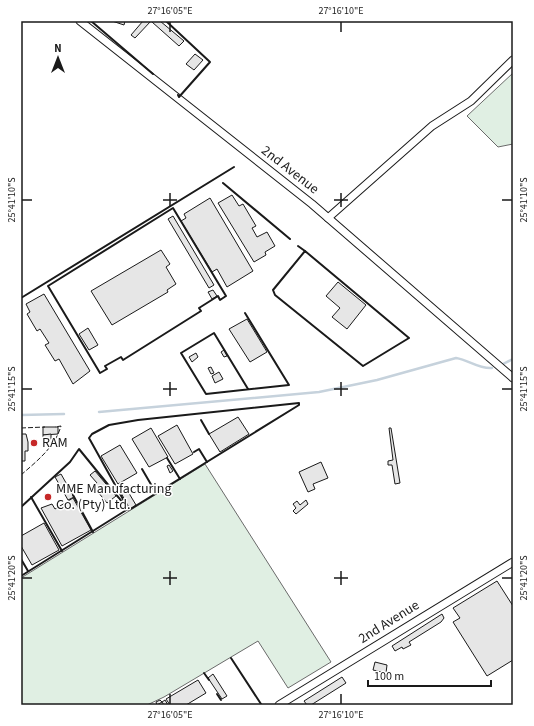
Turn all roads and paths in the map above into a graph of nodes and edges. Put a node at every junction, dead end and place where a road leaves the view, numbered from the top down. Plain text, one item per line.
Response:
1 (80, 21) edge
2 (513, 60) edge
3 (328, 218) junction
4 (513, 378) edge
5 (513, 562) edge
6 (279, 705) edge

1 - 3 street, 2nd Avenue
2 - 3 street
3 - 4 street, 2nd Avenue
5 - 6 street, 2nd Avenue

